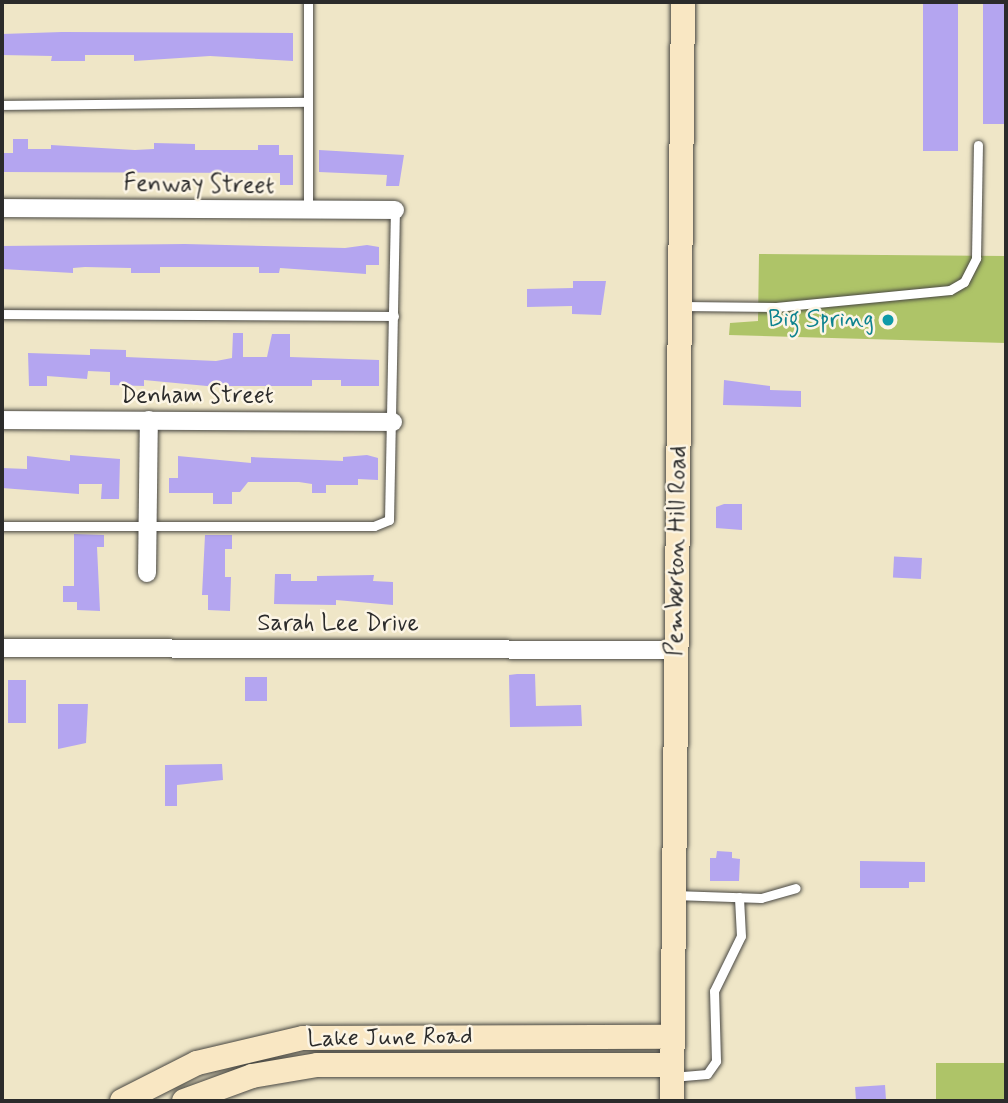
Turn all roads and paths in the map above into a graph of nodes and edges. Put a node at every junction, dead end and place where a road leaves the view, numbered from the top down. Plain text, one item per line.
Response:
1 (308, 2) edge
2 (683, 2) edge
3 (308, 102) junction
4 (2, 105) edge
5 (978, 145) dead end
6 (2, 208) edge
7 (395, 209) joint
8 (308, 211) junction
9 (679, 306) junction
10 (2, 314) edge
11 (394, 316) junction
12 (2, 420) edge
13 (149, 420) junction
14 (393, 422) junction
15 (149, 525) junction
16 (2, 526) edge
17 (147, 573) dead end
18 (2, 648) edge
19 (675, 650) junction
20 (796, 888) dead end
21 (673, 895) junction
22 (740, 897) junction
23 (671, 1037) junction
24 (672, 1081) edge
25 (122, 1101) edge
26 (184, 1101) edge

1 - 3 lane
2 - 9 street, Pemberton Hill Road
3 - 4 lane
3 - 8 lane
5 - 9 lane
6 - 8 street, Fenway Street
7 - 8 street, Fenway Street
7 - 11 lane
9 - 19 street, Pemberton Hill Road
10 - 11 lane
11 - 14 lane
12 - 13 street, Denham Street
13 - 14 street, Denham Street
13 - 15 street
14 - 15 lane
15 - 16 lane
15 - 17 street
18 - 19 street, Sarah Lee Drive
19 - 21 street, Pemberton Hill Road
20 - 22 lane
21 - 22 lane
21 - 23 street, Pemberton Hill Road
22 - 24 lane
23 - 24 street, Pemberton Hill Road
23 - 25 street, Lake June Road
24 - 26 street, Lake June Road

